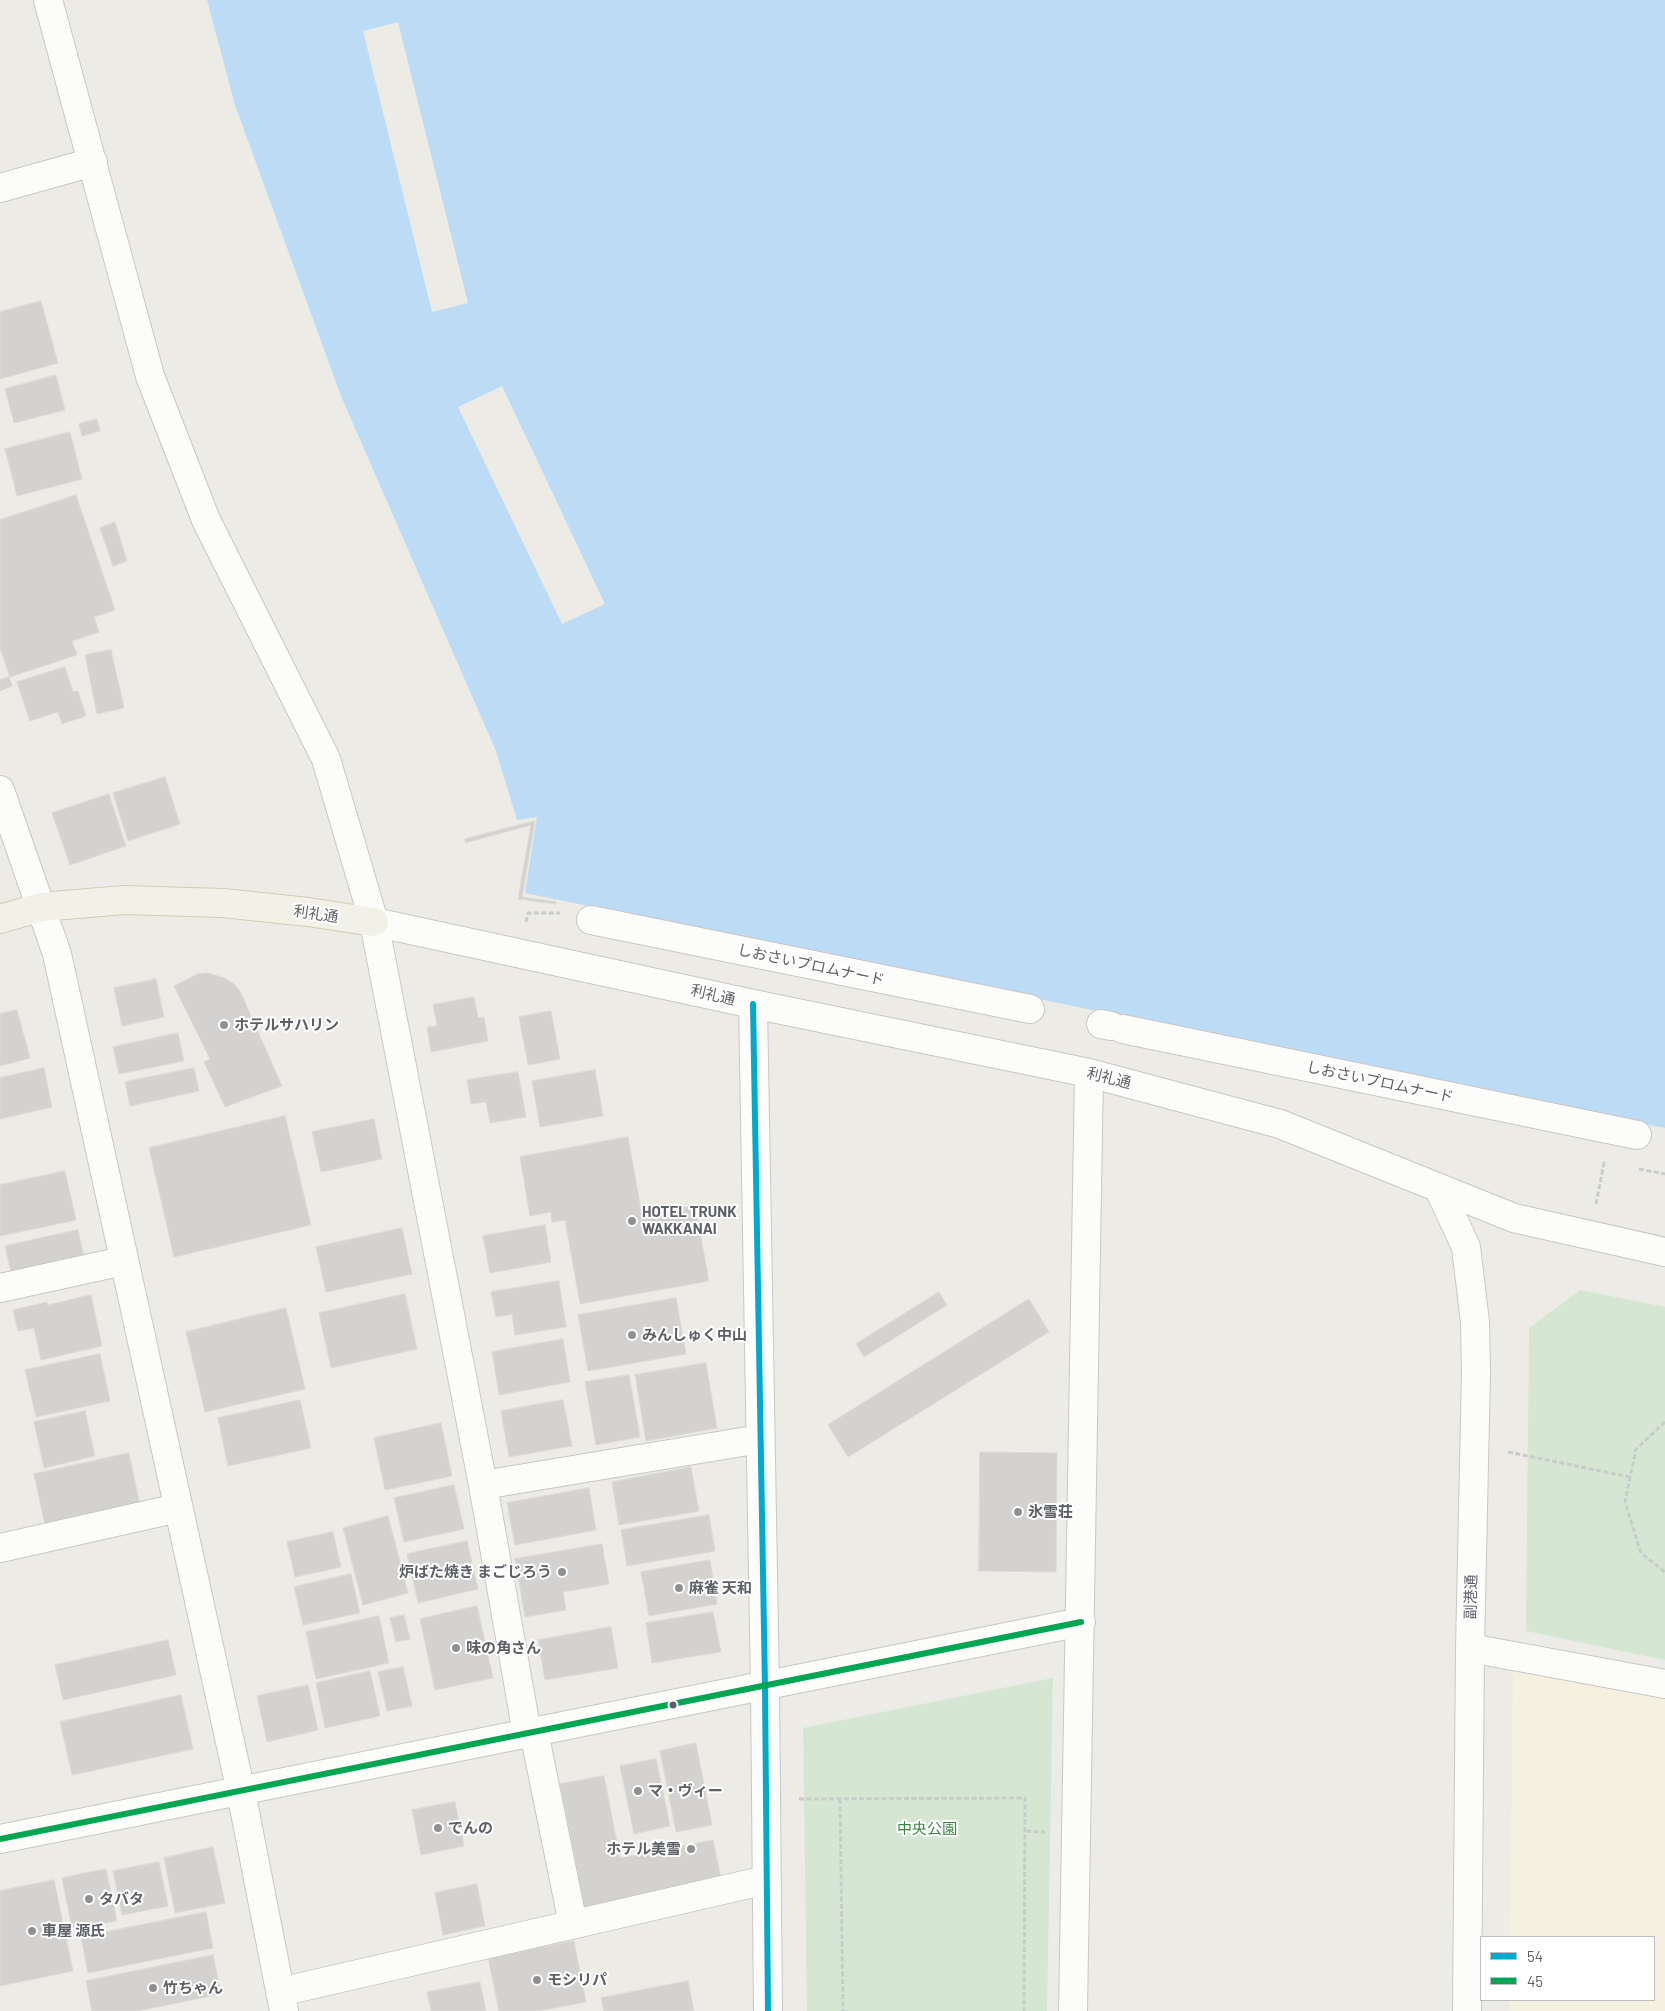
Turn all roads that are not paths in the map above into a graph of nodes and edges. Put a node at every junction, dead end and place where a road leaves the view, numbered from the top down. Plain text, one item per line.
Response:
1 (48, 0) edge
2 (93, 162) junction
3 (0, 188) edge
4 (0, 790) edge
5 (42, 907) junction
6 (0, 919) edge
7 (591, 920) dead end
8 (374, 922) junction
9 (753, 1004) junction
10 (1030, 1010) dead end
11 (1112, 1026) dead end
12 (1090, 1073) junction
13 (1637, 1135) dead end
14 (1439, 1189) junction
15 (1665, 1252) edge
16 (123, 1262) junction
17 (0, 1288) edge
18 (760, 1439) junction
19 (483, 1485) junction
20 (178, 1508) junction
21 (0, 1548) edge
22 (1082, 1622) junction
23 (1470, 1648) junction
24 (1665, 1684) edge
25 (765, 1687) junction
26 (530, 1732) junction
27 (240, 1792) junction
28 (0, 1839) edge
29 (766, 1880) junction
30 (573, 1924) junction
31 (282, 2001) edge
32 (768, 2011) edge
33 (1073, 2011) edge
34 (1467, 2011) edge

1 - 2 street
2 - 3 street
2 - 8 street
4 - 5 street
5 - 6 main road, 利礼通
5 - 8 main road, 利礼通
5 - 16 street
7 - 10 street, しおさいプロムナード
8 - 9 street, 利礼通
8 - 19 street
9 - 12 street, 利礼通
9 - 18 street
11 - 13 street, しおさいプロムナード
12 - 14 street, 利礼通
12 - 22 street
14 - 15 street, 利礼通
14 - 23 street, 副港通
16 - 17 street
16 - 20 street
18 - 19 street
18 - 25 street
19 - 26 street
20 - 21 street
20 - 27 street
22 - 25 street
22 - 33 street
23 - 24 street
23 - 34 street, 副港通
25 - 26 street
25 - 29 street
26 - 27 street
26 - 30 street
27 - 28 street
27 - 31 street
29 - 30 street
29 - 32 street
30 - 31 street

